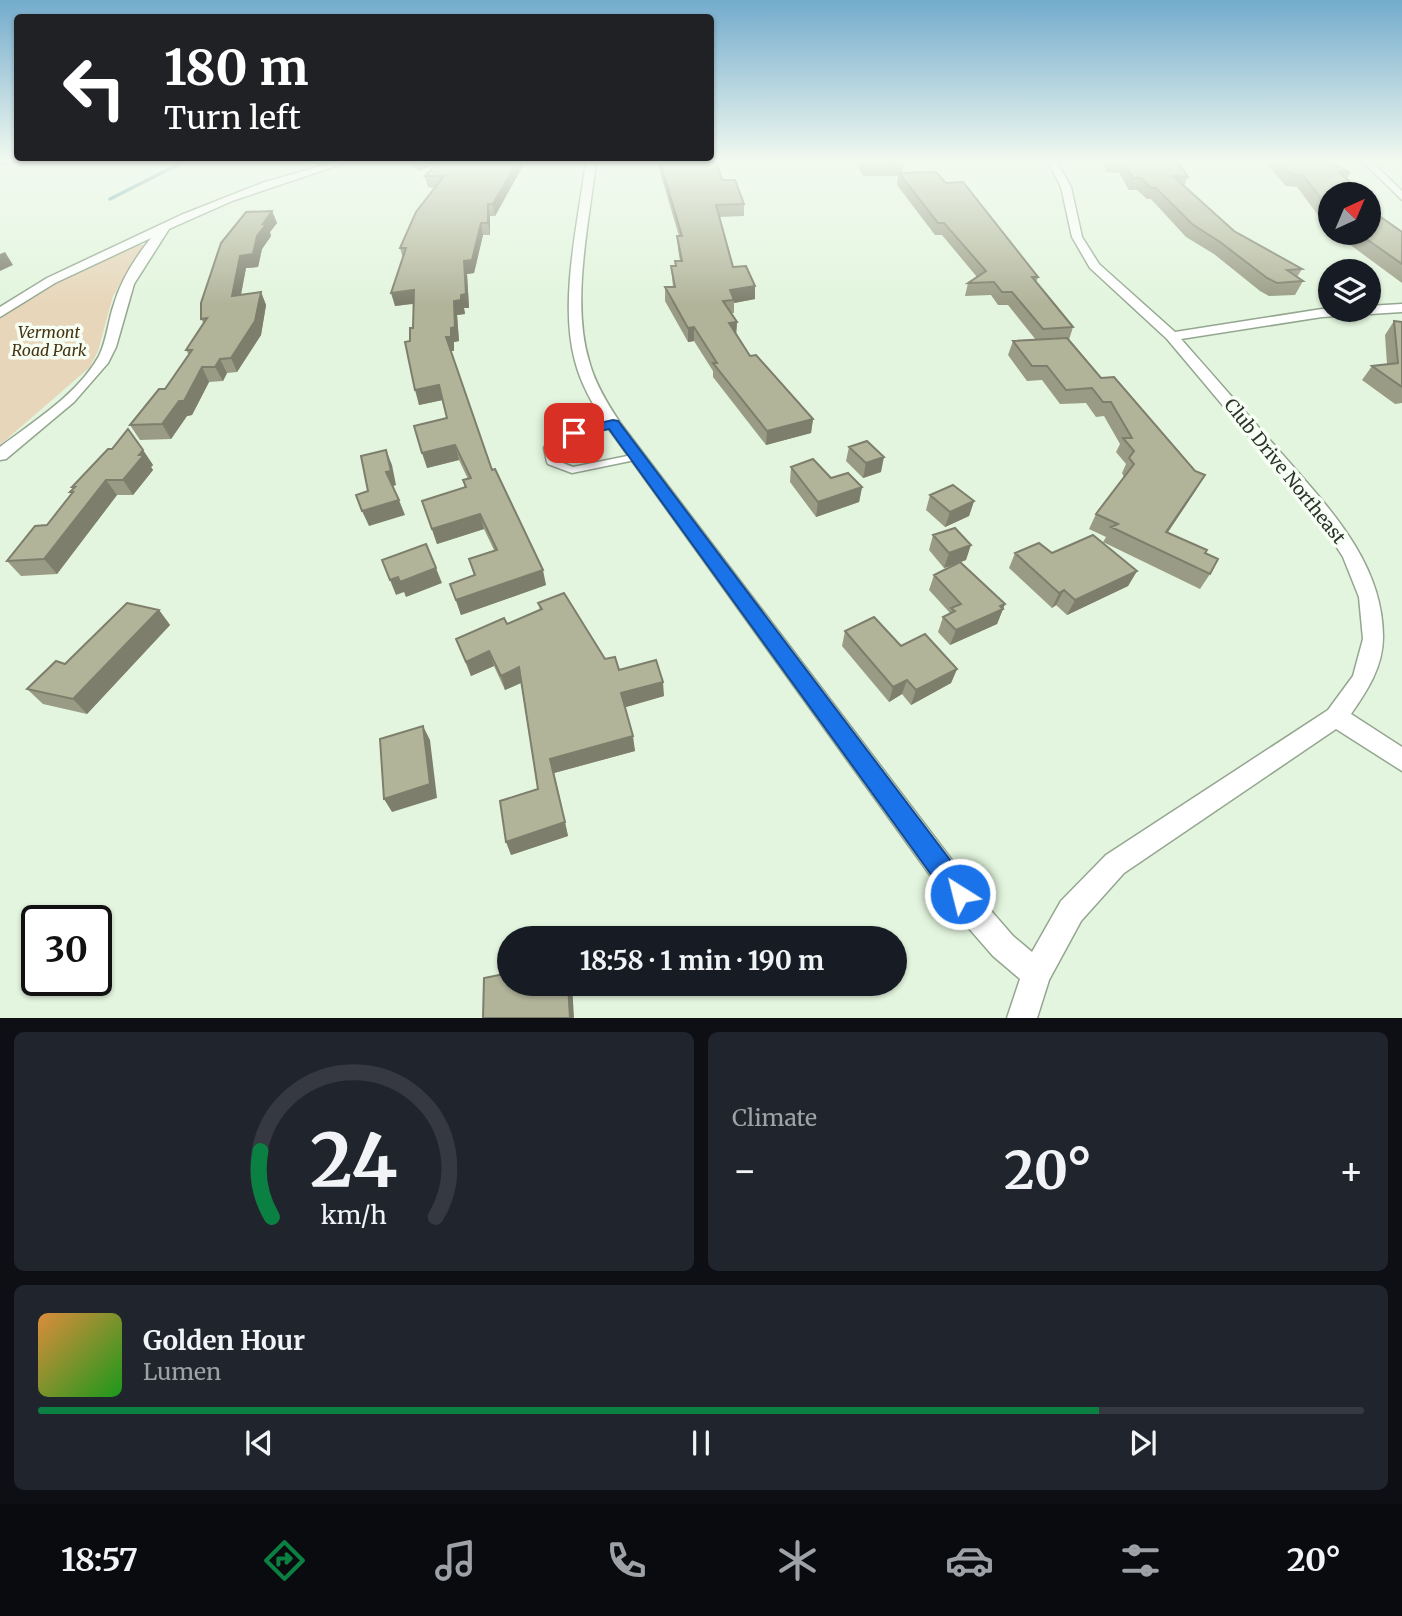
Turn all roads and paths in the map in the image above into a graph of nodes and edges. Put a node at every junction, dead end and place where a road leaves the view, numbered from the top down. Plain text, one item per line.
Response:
1 (201, 210) edge
2 (586, 210) edge
3 (1071, 210) edge
4 (166, 229) junction
5 (6, 304) edge
6 (1402, 308) edge
7 (0, 313) edge
8 (1172, 335) junction
9 (613, 424) junction
10 (0, 455) edge
11 (637, 457) junction
12 (1336, 717) junction
13 (1402, 760) edge
14 (1036, 974) junction
15 (1022, 1017) edge

1 - 4 street
2 - 9 street
3 - 8 street, Club Drive Northeast
4 - 5 street
4 - 10 street
5 - 7 street
6 - 8 street
8 - 12 street, Club Drive Northeast
9 - 11 street
9 - 11 lane
11 - 14 street
12 - 13 street
12 - 14 street, Club Drive Northeast
14 - 15 street, Club Drive Northeast

